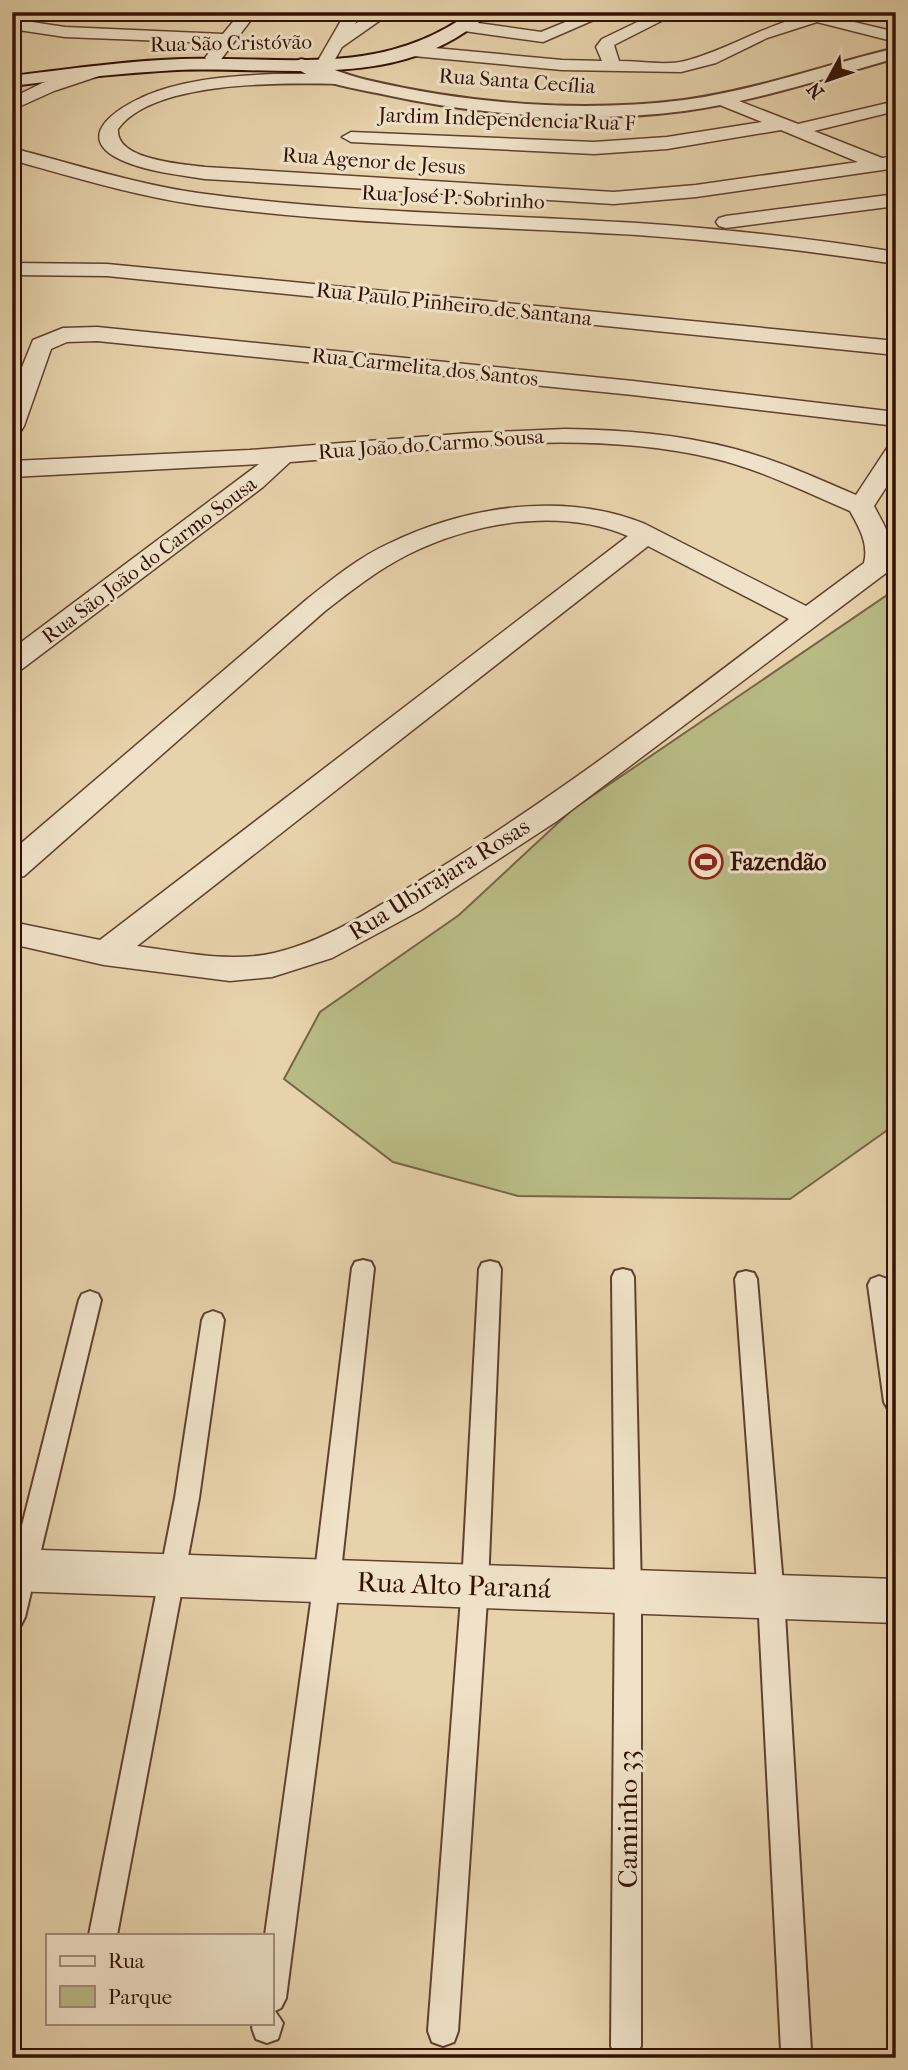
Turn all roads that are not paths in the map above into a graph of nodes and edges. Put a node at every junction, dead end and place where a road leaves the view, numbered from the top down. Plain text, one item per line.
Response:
1 (249, 12) edge
2 (354, 12) edge
3 (384, 12) edge
4 (482, 12) edge
5 (604, 12) edge
6 (671, 12) edge
7 (832, 12) edge
8 (815, 17) junction
9 (12, 24) edge
10 (464, 26) junction
11 (896, 37) edge
12 (229, 39) junction
13 (336, 43) junction
14 (413, 51) junction
15 (896, 53) edge
16 (206, 64) junction
17 (301, 64) junction
18 (324, 64) junction
19 (614, 68) junction
20 (96, 71) junction
21 (338, 79) junction
22 (12, 81) edge
23 (721, 99) junction
24 (12, 105) edge
25 (896, 106) edge
26 (792, 126) junction
27 (351, 137) dead end
28 (12, 154) edge
29 (891, 166) edge
30 (235, 175) junction
31 (205, 200) junction
32 (896, 200) edge
33 (673, 230) junction
34 (896, 258) edge
35 (12, 269) edge
36 (896, 348) edge
37 (896, 419) edge
38 (12, 426) edge
39 (896, 453) edge
40 (284, 454) junction
41 (12, 469) edge
42 (861, 506) junction
43 (646, 535) junction
44 (808, 618) junction
45 (12, 663) edge
46 (12, 869) edge
47 (12, 933) edge
48 (104, 954) junction
49 (363, 1268) dead end
50 (490, 1269) dead end
51 (623, 1277) dead end
52 (746, 1279) dead end
53 (879, 1285) dead end
54 (90, 1300) dead end
55 (213, 1320) dead end
56 (896, 1402) edge
57 (18, 1570) edge
58 (171, 1574) junction
59 (327, 1580) junction
60 (475, 1585) junction
61 (628, 1591) junction
62 (771, 1597) junction
63 (896, 1601) edge
64 (12, 1617) edge
65 (103, 1934) edge
66 (273, 1983) edge
67 (443, 2031) dead end
68 (626, 2046) dead end
69 (796, 2050) dead end

1 - 12 street
2 - 13 street
3 - 13 street
4 - 10 street, Rua São Cristóvão
5 - 10 street
6 - 19 street
7 - 8 street
8 - 11 street
8 - 19 street
9 - 12 street
10 - 14 street, Rua São Cristóvão
12 - 16 street
13 - 18 street
14 - 18 street, Rua São Cristóvão
14 - 19 street
15 - 23 street, Rua Santa Cecília
16 - 17 street, Rua São Cristóvão
16 - 20 street, Rua São Cristóvão
17 - 18 street, Rua São Cristóvão
17 - 21 street, Rua Santa Cecília
20 - 22 street, Rua São Cristóvão
20 - 24 street
21 - 23 street, Rua Santa Cecília
21 - 30 street, Rua Agenor de Jesus
23 - 26 street
25 - 26 street, Jardim Independencia Rua F
26 - 27 street, Jardim Independencia Rua F
26 - 29 street
28 - 31 street, Rua José P. Sobrinho
29 - 30 street, Rua Agenor de Jesus
30 - 31 street
31 - 33 street, Rua José P. Sobrinho
32 - 33 street
33 - 34 street, Rua José P. Sobrinho
35 - 36 street, Rua Paulo Pinheiro de Santana
37 - 38 street, Rua Carmelita dos Santos
39 - 42 street
40 - 41 street, Rua João do Carmo Sousa
40 - 42 street, Rua João do Carmo Sousa
40 - 45 street, Rua São João do Carmo Sousa
42 - 44 street, Rua Ubirajara Rosas
43 - 44 street
43 - 46 street
43 - 48 street
44 - 48 street, Rua Ubirajara Rosas
47 - 48 street, Rua Ubirajara Rosas
49 - 59 lane
50 - 60 lane
51 - 61 lane, Caminho 33
52 - 62 lane
53 - 56 lane
54 - 57 lane
55 - 58 lane
57 - 58 street, Rua Alto Paraná
57 - 64 lane
58 - 59 street, Rua Alto Paraná
58 - 65 lane
59 - 60 street, Rua Alto Paraná
59 - 66 lane
60 - 61 street, Rua Alto Paraná
60 - 67 lane
61 - 62 street, Rua Alto Paraná
61 - 68 lane, Caminho 33
62 - 63 street, Rua Alto Paraná
62 - 69 lane

